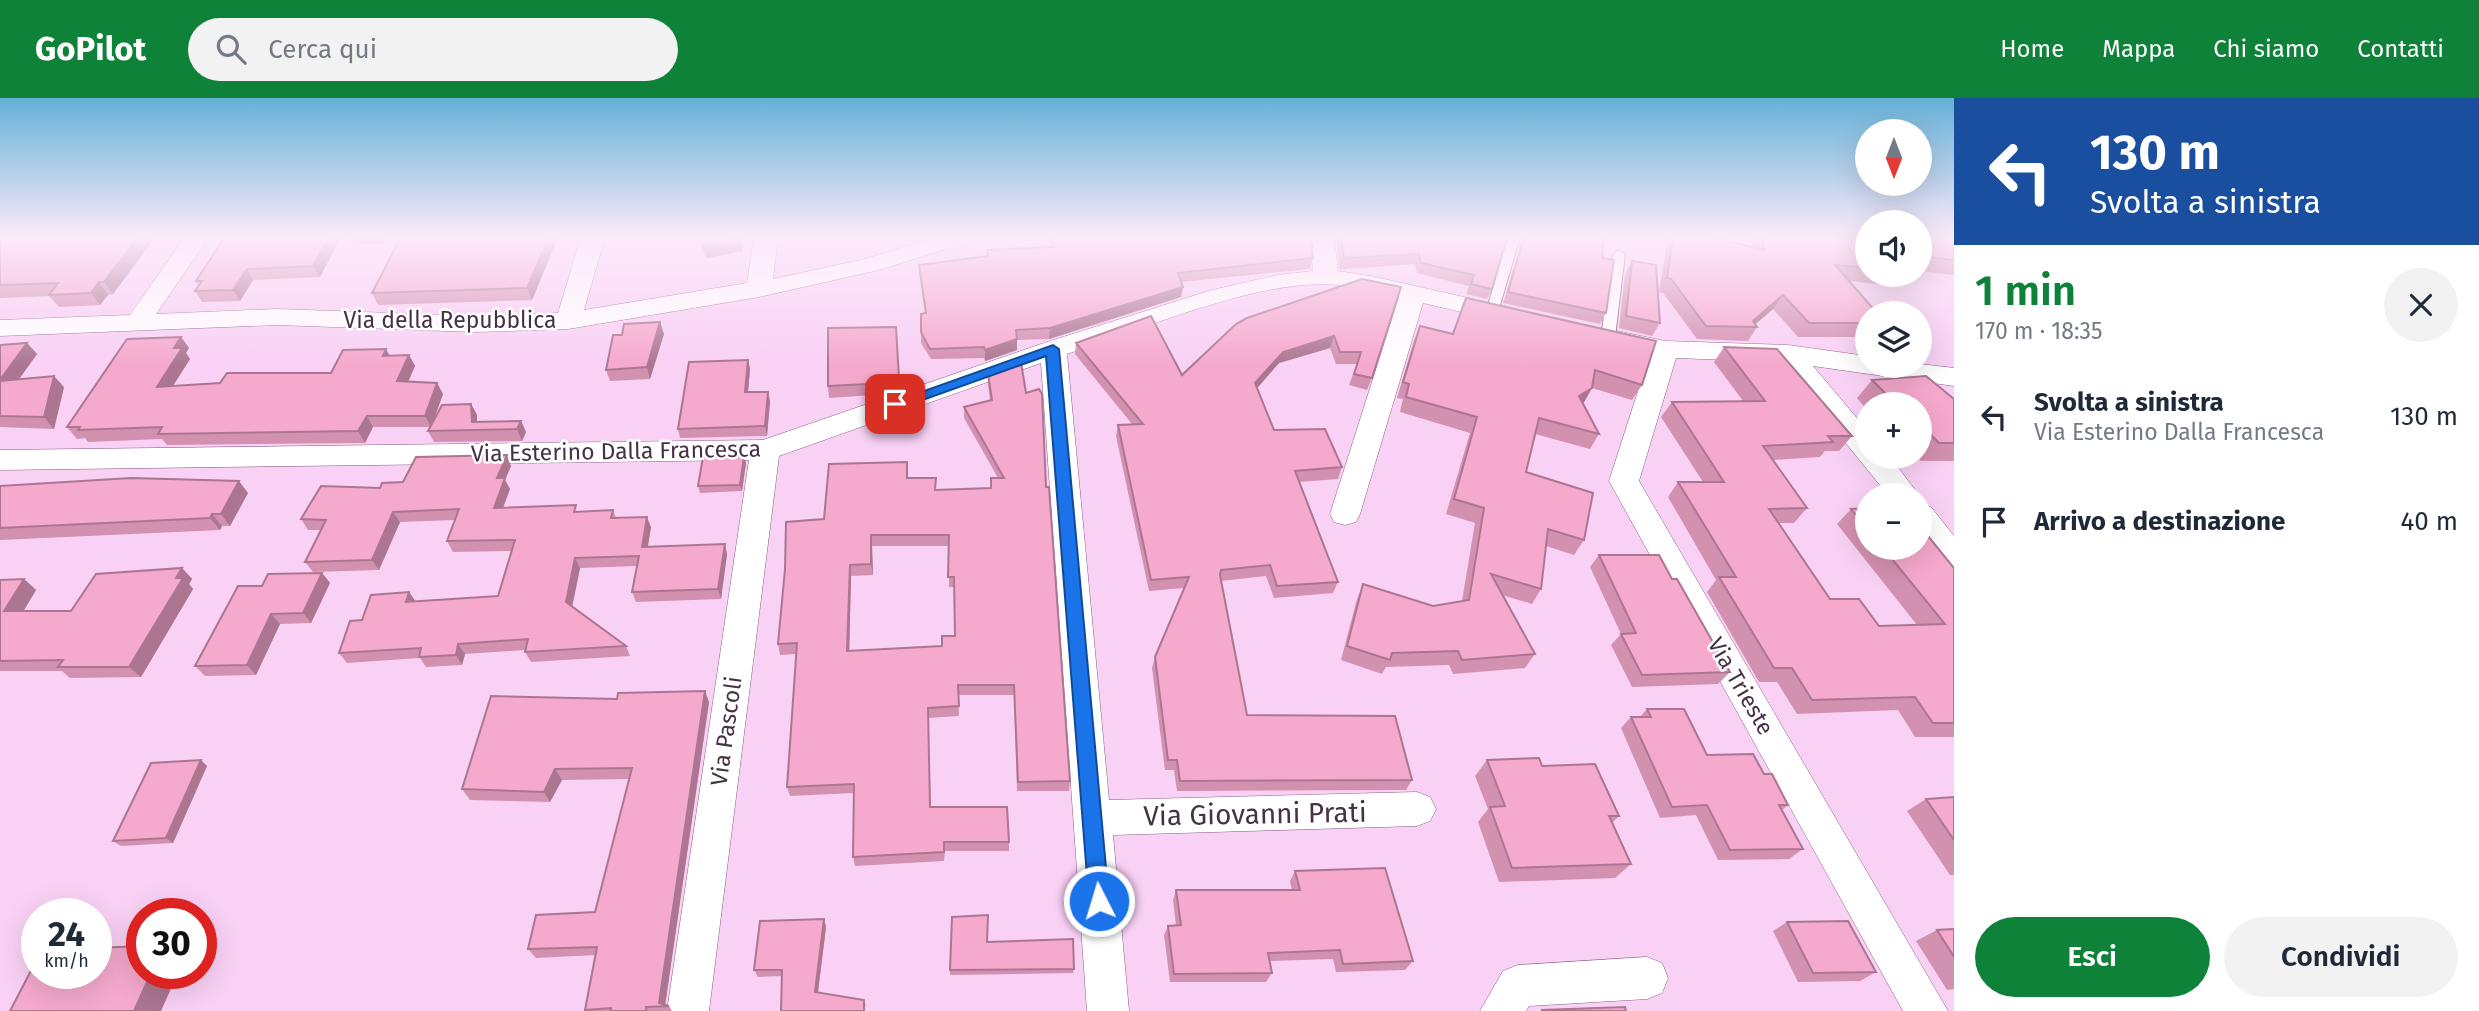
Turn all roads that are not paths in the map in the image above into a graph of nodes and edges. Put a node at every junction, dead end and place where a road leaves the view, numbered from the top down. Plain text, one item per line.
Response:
1 (167, 280) edge
2 (580, 280) edge
3 (761, 280) edge
4 (803, 280) edge
5 (1301, 280) edge
6 (1340, 280) edge
7 (1502, 280) edge
8 (1616, 280) edge
9 (760, 289) junction
10 (1413, 293) junction
11 (1492, 312) junction
12 (139, 320) junction
13 (1526, 320) edge
14 (568, 321) junction
15 (0, 328) edge
16 (1581, 332) edge
17 (1608, 337) junction
18 (1053, 349) junction
19 (1665, 349) junction
20 (1788, 354) junction
21 (1855, 363) edge
22 (1932, 374) edge
23 (1954, 377) edge
24 (1855, 435) edge
25 (765, 450) junction
26 (0, 460) edge
27 (1883, 469) edge
28 (1895, 483) edge
29 (1345, 514) dead end
30 (1932, 530) edge
31 (1954, 558) edge
32 (1417, 809) dead end
33 (1092, 818) junction
34 (1647, 978) dead end
35 (688, 1011) edge
36 (1108, 1011) edge
37 (1501, 1011) edge
38 (1927, 1011) edge

1 - 12 street
2 - 14 street
3 - 9 street
4 - 9 street, Via della Repubblica
5 - 18 street, Via Esterino Dalla Francesca
6 - 10 street, Via Esterino Dalla Francesca
7 - 11 lane
8 - 17 lane
9 - 14 street, Via della Repubblica
10 - 11 street, Via Esterino Dalla Francesca
10 - 29 street
11 - 13 street, Via Esterino Dalla Francesca
12 - 14 street, Via della Repubblica
12 - 15 street, Via della Repubblica
16 - 17 street
17 - 19 street
18 - 25 street, Via Esterino Dalla Francesca
18 - 33 street
19 - 20 street
19 - 38 street, Via Trieste
20 - 21 street
20 - 24 street
22 - 23 street
25 - 26 street, Via Esterino Dalla Francesca
25 - 35 street, Via Pascoli
27 - 28 street
30 - 31 street
32 - 33 street, Via Giovanni Prati
33 - 36 street
34 - 37 street

